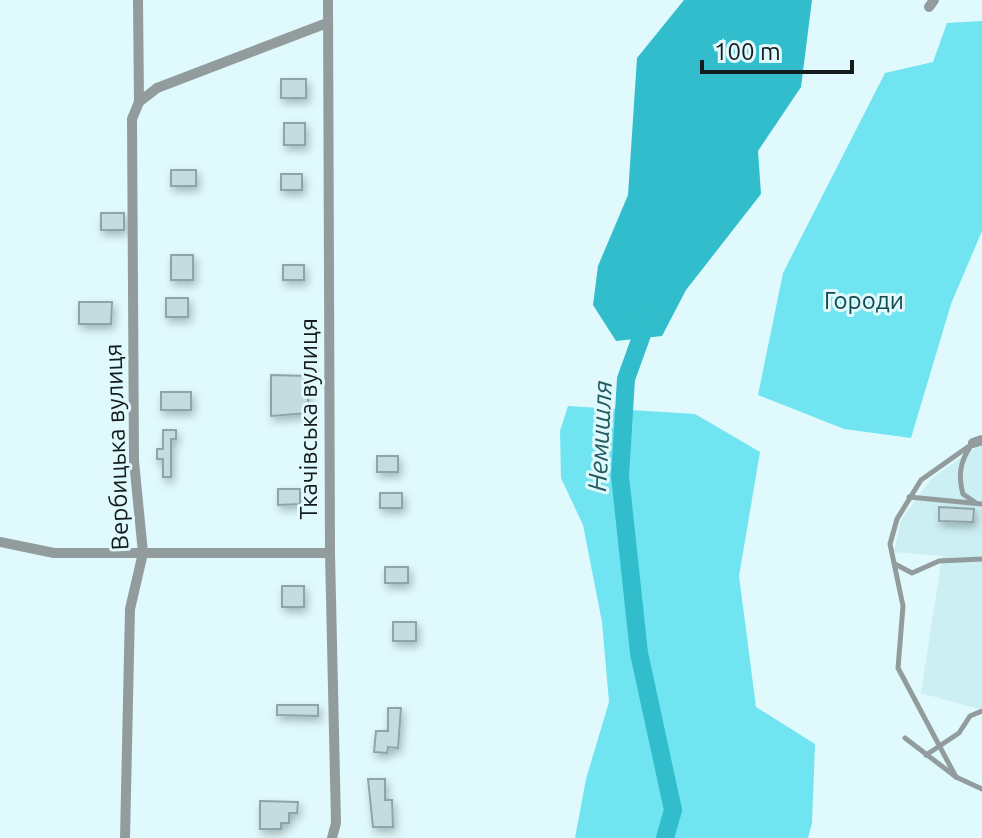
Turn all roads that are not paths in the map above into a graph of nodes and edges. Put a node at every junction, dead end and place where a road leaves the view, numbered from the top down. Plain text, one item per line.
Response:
1 (138, 0) edge
2 (328, 0) edge
3 (327, 23) junction
4 (139, 102) junction
5 (978, 442) edge
6 (909, 497) junction
7 (979, 504) edge
8 (0, 542) edge
9 (143, 553) junction
10 (330, 553) junction
11 (982, 559) edge
12 (894, 564) junction
13 (982, 711) edge
14 (905, 738) dead end
15 (940, 747) junction
16 (926, 755) junction
17 (956, 777) junction
18 (982, 789) edge
19 (125, 838) edge
20 (332, 838) edge

1 - 4 street, Вербицька вулиця
2 - 3 street, Ткачівська вулиця
3 - 4 street
3 - 10 street, Ткачівська вулиця
4 - 9 street, Вербицька вулиця
5 - 6 lane
5 - 7 lane
6 - 7 lane
6 - 12 lane
8 - 9 street
9 - 10 street
9 - 19 street, Вербицька вулиця
10 - 20 street, Ткачівська вулиця
11 - 12 lane
12 - 15 lane
13 - 15 lane
14 - 16 lane
15 - 16 lane
15 - 17 lane
16 - 17 lane
17 - 18 lane

